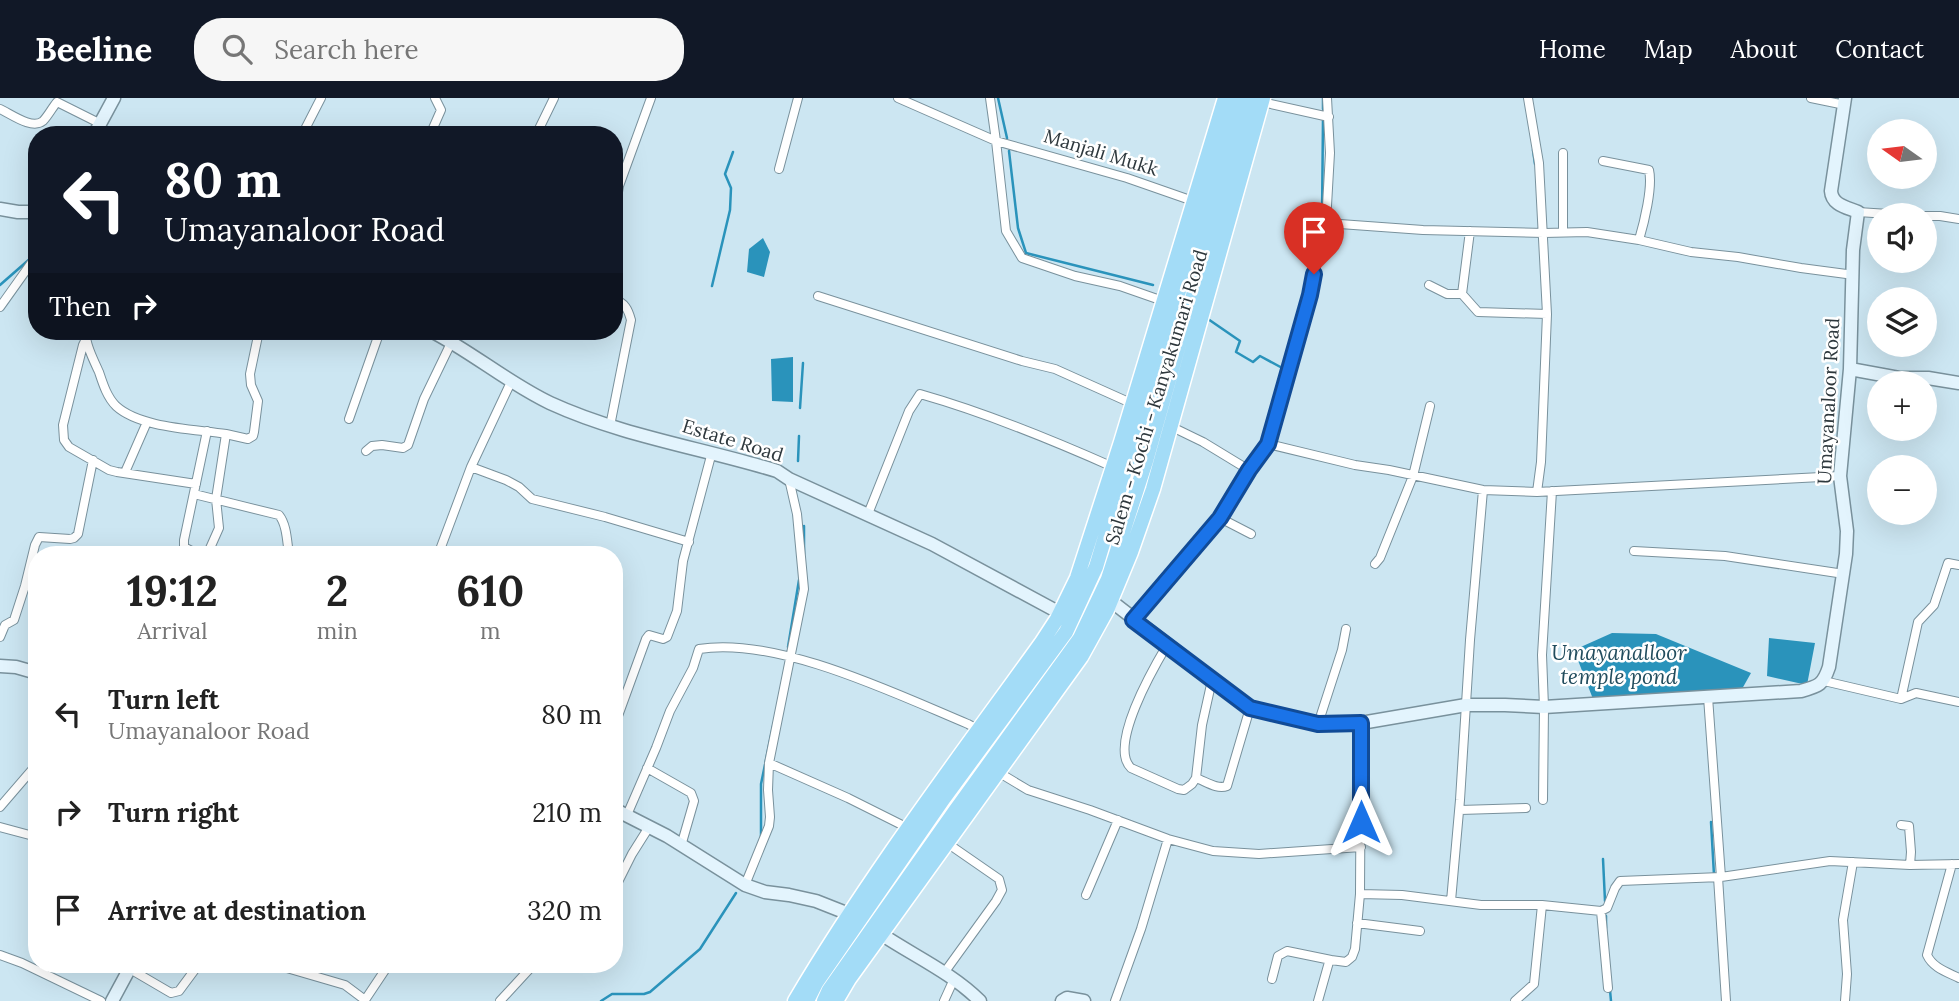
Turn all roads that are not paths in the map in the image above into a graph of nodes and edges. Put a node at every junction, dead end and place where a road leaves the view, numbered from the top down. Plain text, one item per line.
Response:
1 (114, 98) edge
2 (321, 98) edge
3 (435, 98) edge
4 (554, 98) edge
5 (651, 98) edge
6 (798, 98) edge
7 (898, 98) edge
8 (990, 98) edge
9 (1225, 98) edge
10 (1237, 98) edge
11 (1327, 98) edge
12 (1528, 98) edge
13 (1811, 98) edge
14 (1258, 100) edge
15 (1845, 101) edge
16 (0, 109) edge
17 (1329, 117) junction
18 (93, 126) edge
19 (99, 126) edge
20 (307, 126) edge
21 (434, 126) edge
22 (540, 126) edge
23 (996, 141) junction
24 (1563, 153) dead end
25 (1603, 161) dead end
26 (779, 169) dead end
27 (623, 175) edge
28 (1193, 201) junction
29 (0, 209) edge
30 (28, 212) edge
31 (1858, 212) junction
32 (1867, 213) edge
33 (1937, 217) edge
34 (1959, 219) edge
35 (1325, 223) junction
36 (1470, 231) junction
37 (1563, 232) junction
38 (1544, 233) junction
39 (1639, 240) junction
40 (28, 265) edge
41 (1854, 275) junction
42 (1429, 285) dead end
43 (1462, 294) junction
44 (818, 296) dead end
45 (1163, 301) junction
46 (623, 303) edge
47 (0, 307) edge
48 (1547, 314) junction
49 (84, 340) edge
50 (88, 340) edge
51 (257, 340) edge
52 (377, 340) edge
53 (447, 340) edge
54 (451, 343) junction
55 (1850, 369) junction
56 (512, 382) junction
57 (1959, 383) edge
58 (1133, 404) junction
59 (1430, 405) dead end
60 (349, 419) dead end
61 (147, 422) junction
62 (610, 426) junction
63 (1170, 426) junction
64 (207, 431) junction
65 (226, 434) junction
66 (1268, 444) junction
67 (366, 451) dead end
68 (712, 452) junction
69 (93, 460) junction
70 (471, 467) junction
71 (1113, 467) junction
72 (126, 470) dead end
73 (1249, 470) junction
74 (1413, 476) junction
75 (1840, 476) junction
76 (789, 479) junction
77 (196, 484) junction
78 (1483, 490) junction
79 (1552, 491) junction
80 (1537, 492) junction
81 (194, 494) junction
82 (216, 499) junction
83 (868, 514) junction
84 (1220, 518) junction
85 (1251, 534) dead end
86 (689, 542) junction
87 (35, 546) edge
88 (184, 546) edge
89 (211, 546) edge
90 (288, 546) edge
91 (441, 546) edge
92 (1634, 551) dead end
93 (1375, 564) dead end
94 (1959, 565) edge
95 (1844, 574) junction
96 (28, 576) edge
97 (1111, 601) junction
98 (1060, 613) junction
99 (1133, 620) junction
100 (1346, 629) dead end
101 (0, 637) edge
102 (1167, 645) junction
103 (790, 657) junction
104 (0, 666) edge
105 (28, 670) edge
106 (1212, 680) junction
107 (1824, 681) junction
108 (1708, 697) junction
109 (1901, 699) junction
110 (623, 702) edge
111 (1959, 702) edge
112 (1466, 705) junction
113 (1544, 707) junction
114 (1250, 708) junction
115 (1361, 723) junction
116 (1318, 724) junction
117 (979, 730) junction
118 (769, 762) junction
119 (647, 768) junction
120 (998, 772) junction
121 (28, 774) edge
122 (1196, 778) junction
123 (1543, 800) dead end
124 (0, 807) edge
125 (1526, 808) dead end
126 (1460, 810) junction
127 (623, 813) edge
128 (627, 815) junction
129 (1118, 820) junction
130 (1901, 825) dead end
131 (0, 827) edge
132 (649, 827) junction
133 (908, 828) junction
134 (28, 835) edge
135 (1168, 839) junction
136 (947, 843) junction
137 (681, 846) junction
138 (1361, 846) junction
139 (1853, 862) junction
140 (1956, 864) edge
141 (1910, 866) junction
142 (623, 872) edge
143 (1719, 877) junction
144 (745, 885) junction
145 (1360, 894) junction
146 (1086, 895) dead end
147 (1451, 901) junction
148 (1542, 905) junction
149 (1601, 911) junction
150 (849, 914) junction
151 (1357, 923) junction
152 (1420, 931) dead end
153 (881, 934) junction
154 (0, 955) edge
155 (1331, 960) junction
156 (28, 966) edge
157 (43, 973) edge
158 (128, 973) edge
159 (140, 973) edge
160 (192, 973) edge
161 (303, 973) edge
162 (383, 973) edge
163 (526, 973) edge
164 (949, 976) junction
165 (1959, 978) edge
166 (1272, 979) dead end
167 (1608, 988) dead end
168 (366, 1000) edge
169 (101, 1001) edge
170 (112, 1001) edge
171 (500, 1001) edge
172 (795, 1001) edge
173 (807, 1001) edge
174 (824, 1001) edge
175 (836, 1001) edge
176 (944, 1001) edge
177 (980, 1001) edge
178 (1062, 1001) edge
179 (1084, 1001) edge
180 (1115, 1001) edge
181 (1318, 1001) edge
182 (1516, 1001) edge
183 (1726, 1001) edge
184 (1845, 1001) edge

1 - 19 main road
2 - 20 street
3 - 21 street
4 - 22 street
5 - 27 street
6 - 26 street
7 - 23 street, Manjali Mukk
8 - 23 street
9 - 28 highway, Salem - Kochi - Kanyakumari Road
10 - 173 highway
11 - 17 street
12 - 38 street
13 - 15 street
14 - 17 street
14 - 63 highway, Salem - Kochi - Kanyakumari Road
14 - 174 highway
15 - 31 main road
16 - 18 street
17 - 35 street
23 - 28 street, Manjali Mukk
23 - 45 street
24 - 37 street
25 - 39 street
28 - 45 highway, Salem - Kochi - Kanyakumari Road
29 - 30 main road
31 - 32 street
31 - 41 main road, Umayanaloor Road
33 - 34 street
35 - 36 street
35 - 66 street
36 - 38 street
36 - 43 street
37 - 38 street
37 - 39 street
38 - 48 street
39 - 41 street
40 - 47 street
41 - 55 main road, Umayanaloor Road
42 - 43 street
43 - 48 street
44 - 58 street
45 - 58 highway, Salem - Kochi - Kanyakumari Road
46 - 62 street
48 - 80 street
49 - 69 street
50 - 61 street
51 - 65 street
52 - 60 street
53 - 54 main road, Estate Road
54 - 56 main road, Estate Road
54 - 67 street
55 - 57 main road
55 - 75 main road, Umayanaloor Road
56 - 62 main road, Estate Road
56 - 70 street
58 - 71 highway, Salem - Kochi - Kanyakumari Road
59 - 74 street
61 - 64 street
61 - 72 street
62 - 68 main road, Estate Road
63 - 73 street
63 - 97 highway, Salem - Kochi - Kanyakumari Road
64 - 65 street
64 - 77 street
65 - 82 street
66 - 73 street
66 - 74 street
68 - 76 main road, Estate Road
68 - 86 street
69 - 77 street
69 - 87 street
70 - 86 street
70 - 91 street
71 - 83 street
71 - 98 highway, Salem - Kochi - Kanyakumari Road
73 - 84 street
74 - 78 street
74 - 93 street
75 - 79 street
75 - 95 main road, Umayanaloor Road
76 - 83 main road, Estate Road
76 - 103 street
77 - 81 street
78 - 80 street
78 - 112 street
79 - 80 street
79 - 113 street
81 - 82 street
81 - 88 street
82 - 89 street
82 - 90 street
83 - 98 main road, Estate Road
84 - 85 street
84 - 99 street
86 - 110 street
92 - 95 street
94 - 109 street
95 - 107 main road, Umayanaloor Road
96 - 101 street
97 - 99 main road
97 - 120 highway, Salem - Kochi - Kanyakumari Road
98 - 117 highway, Salem - Kochi - Kanyakumari Road
99 - 102 main road
100 - 116 street
102 - 106 main road
102 - 122 street
103 - 117 street
103 - 118 street
103 - 119 street
104 - 105 main road
106 - 114 main road
106 - 122 street
107 - 108 main road
107 - 109 street
108 - 113 main road
108 - 143 street
109 - 111 street
112 - 113 main road
112 - 115 main road
112 - 126 street
113 - 123 street
114 - 116 main road
114 - 122 street
115 - 116 main road
115 - 138 street
117 - 133 highway, Salem - Kochi - Kanyakumari Road
118 - 133 street
118 - 144 street
119 - 128 street
119 - 137 street
120 - 129 street
120 - 136 highway, Salem - Kochi - Kanyakumari Road
121 - 124 street
125 - 126 street
126 - 147 street
127 - 128 main road
128 - 132 main road
129 - 135 street
129 - 146 street
130 - 141 street
131 - 134 street
132 - 137 main road
132 - 142 street
133 - 150 highway, Salem - Kochi - Kanyakumari Road
135 - 138 street
135 - 180 street
136 - 153 highway, Salem - Kochi - Kanyakumari Road
136 - 164 street
137 - 144 main road
138 - 145 street
139 - 141 street
139 - 143 street
139 - 184 street
140 - 141 street
140 - 165 street
143 - 149 street
143 - 183 street
144 - 150 main road
145 - 147 street
145 - 151 street
147 - 148 street
148 - 149 street
148 - 182 street
149 - 167 street
150 - 172 highway, Salem - Kochi - Kanyakumari Road
151 - 152 street
151 - 155 street
153 - 164 main road
153 - 175 highway, Salem - Kochi - Kanyakumari Road
154 - 156 street
155 - 166 street
155 - 181 street
157 - 169 street
158 - 170 main road
159 - 160 street
161 - 168 street
162 - 168 street
163 - 171 street
164 - 176 street
164 - 177 main road
178 - 179 main road

